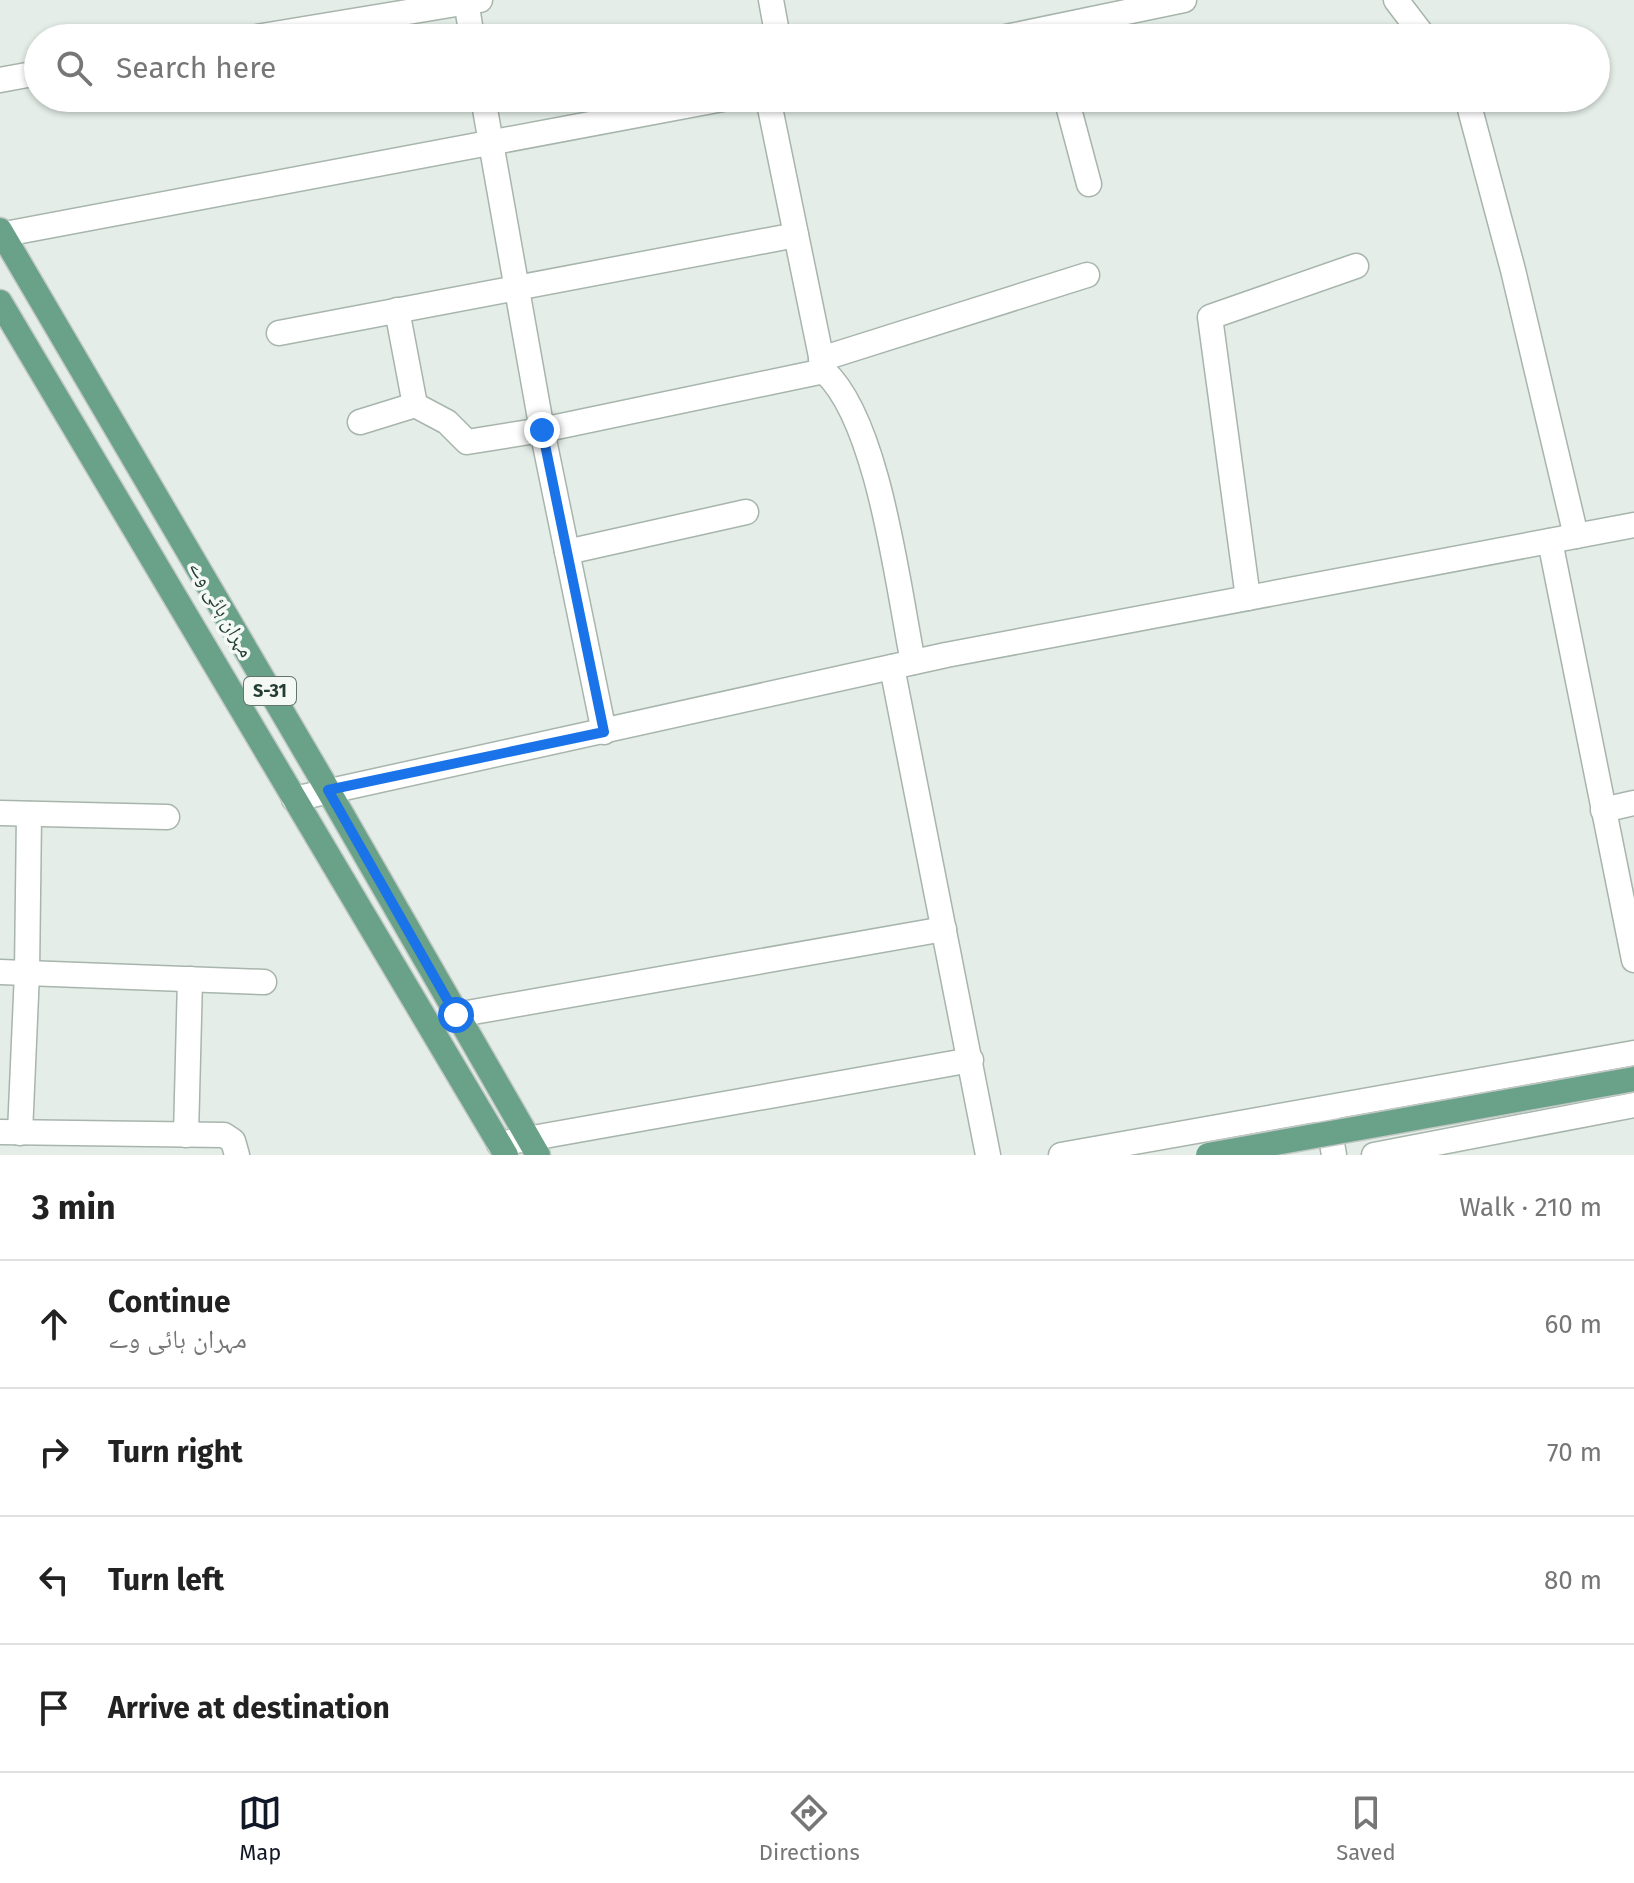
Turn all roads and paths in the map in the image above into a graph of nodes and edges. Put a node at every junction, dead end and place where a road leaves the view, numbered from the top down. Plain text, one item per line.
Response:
1 (771, 0) edge
2 (1184, 0) edge
3 (1396, 0) edge
4 (471, 1) edge
5 (334, 24) edge
6 (472, 24) edge
7 (775, 24) edge
8 (1085, 24) edge
9 (1414, 24) edge
10 (24, 76) edge
11 (0, 80) edge
12 (485, 112) edge
13 (652, 112) edge
14 (771, 112) edge
15 (1070, 112) edge
16 (1471, 112) edge
17 (490, 142) junction
18 (1089, 184) dead end
19 (1, 233) edge
20 (796, 235) junction
21 (1356, 266) dead end
22 (1087, 275) dead end
23 (516, 286) junction
24 (0, 302) edge
25 (397, 310) junction
26 (279, 333) dead end
27 (823, 365) junction
28 (415, 405) junction
29 (360, 422) dead end
30 (542, 430) junction
31 (746, 512) dead end
32 (1634, 525) edge
33 (1576, 536) junction
34 (1550, 541) junction
35 (567, 552) junction
36 (1248, 598) junction
37 (903, 664) junction
38 (604, 732) junction
39 (328, 790) junction
40 (294, 799) junction
41 (1634, 803) edge
42 (1603, 810) junction
43 (0, 813) edge
44 (29, 814) junction
45 (167, 817) dead end
46 (944, 929) junction
47 (1634, 960) edge
48 (0, 972) edge
49 (27, 973) junction
50 (190, 979) junction
51 (264, 982) dead end
52 (456, 1015) junction
53 (1634, 1053) edge
54 (971, 1060) junction
55 (1634, 1079) edge
56 (1634, 1105) edge
57 (1326, 1107) junction
58 (10, 1133) edge
59 (186, 1135) junction
60 (532, 1146) edge
61 (502, 1150) edge
62 (237, 1155) edge
63 (988, 1155) edge
64 (1061, 1155) edge
65 (1208, 1155) edge
66 (1334, 1155) edge
67 (1374, 1155) edge

1 - 7 street
2 - 8 street
3 - 9 street
4 - 5 street
4 - 6 street
10 - 11 street
12 - 17 street
13 - 17 street
14 - 20 street
15 - 18 street
16 - 33 street
17 - 19 street
17 - 23 street
19 - 39 main road, مہران ہائی وے / S-31
20 - 23 street
20 - 27 street
21 - 36 street
22 - 27 street
23 - 25 street
23 - 30 street
24 - 40 main road, مہران ہائی وے / S-31
25 - 26 street
25 - 28 street
27 - 30 street
27 - 37 street
28 - 29 street
28 - 30 street
30 - 35 street
31 - 35 street
32 - 33 street
33 - 34 street
34 - 36 street
34 - 42 street
35 - 38 street
36 - 37 street
37 - 38 street
37 - 46 street
38 - 39 street
39 - 40 street
39 - 52 main road, مہران ہائی وے / S-31
40 - 61 main road, مہران ہائی وے / S-31
41 - 42 street
42 - 47 street
43 - 44 street
44 - 45 street
44 - 49 street
46 - 52 street
46 - 54 street
48 - 49 street
49 - 50 street
49 - 58 street
50 - 51 street
50 - 59 street
52 - 60 main road, مہران ہائی وے / S-31
53 - 57 street
54 - 60 street
54 - 63 street
55 - 65 main road, bridge
56 - 67 street
57 - 64 street
57 - 66 street
58 - 59 street
59 - 62 street
60 - 61 street

